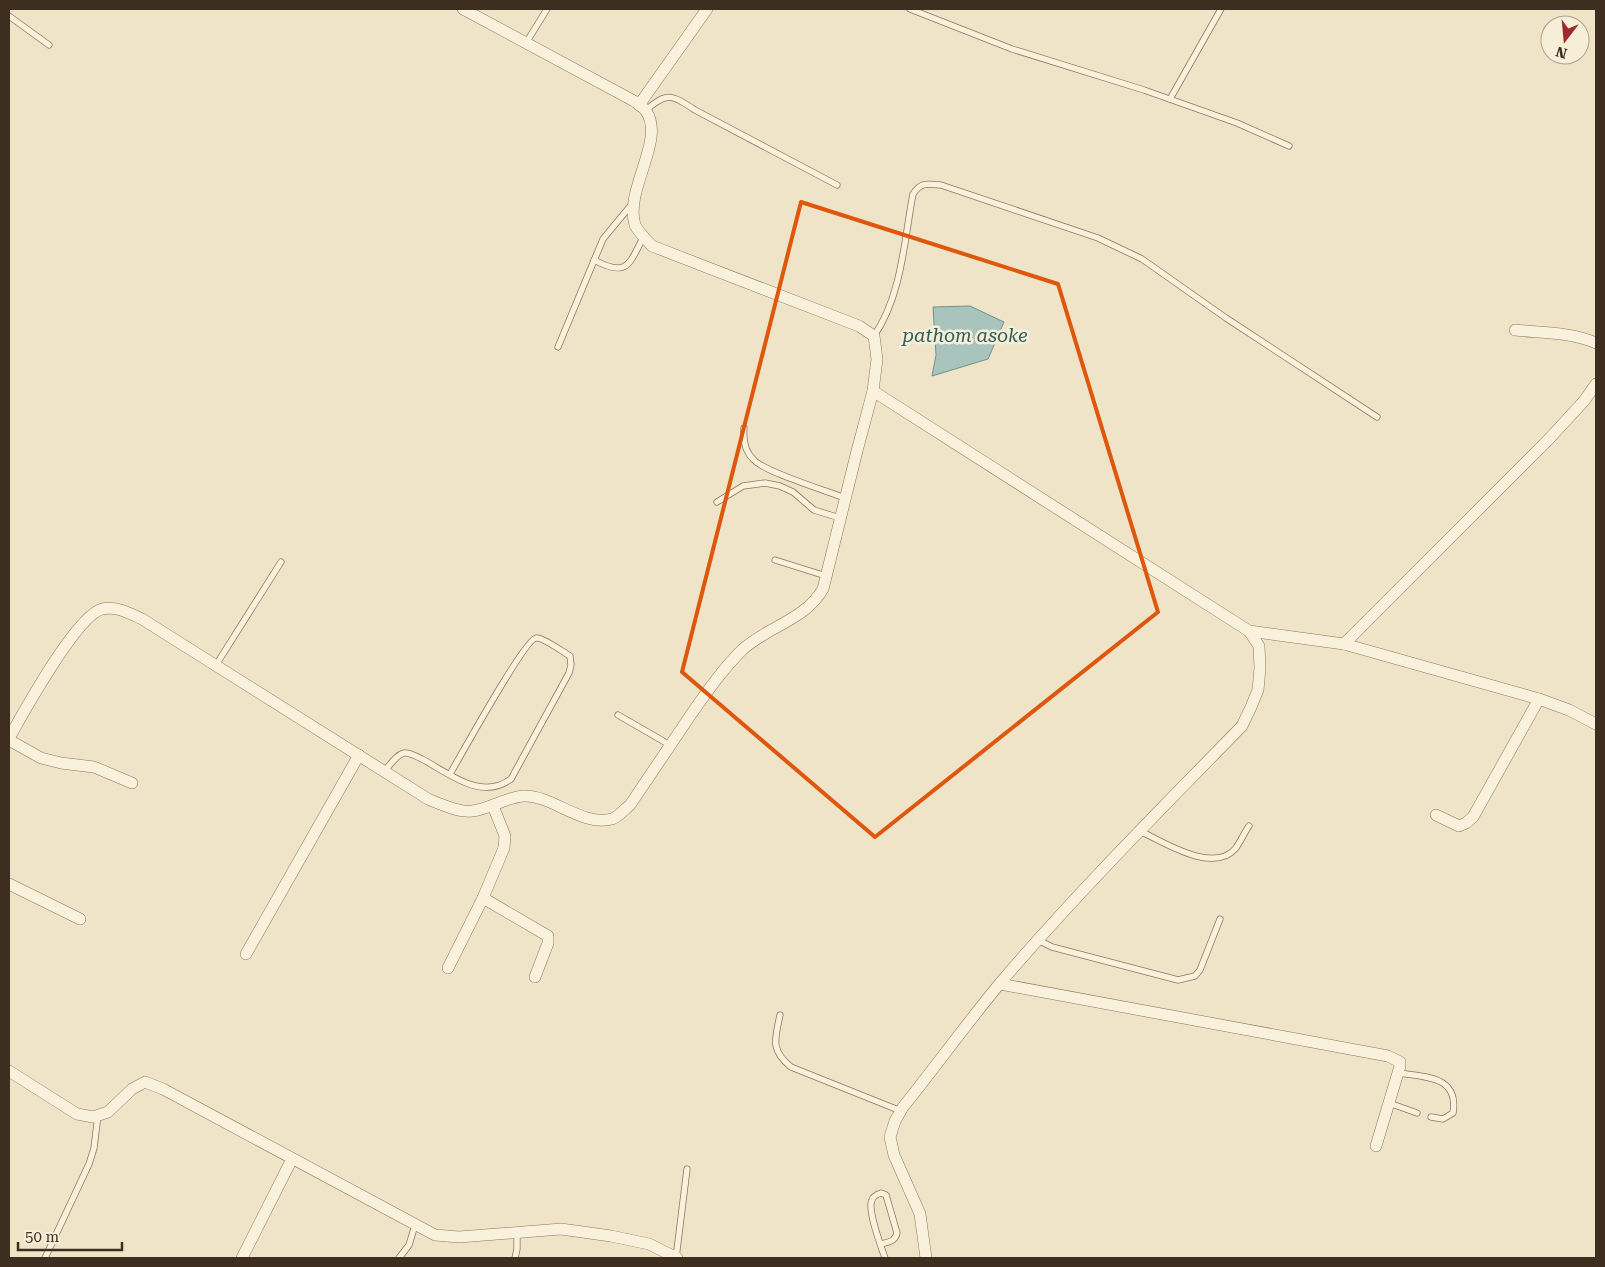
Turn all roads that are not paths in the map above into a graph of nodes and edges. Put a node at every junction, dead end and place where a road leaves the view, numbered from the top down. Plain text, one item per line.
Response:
1 (463, 9) edge
2 (547, 9) edge
3 (707, 9) edge
4 (910, 9) edge
5 (1221, 9) edge
6 (9, 16) edge
7 (526, 43) junction
8 (49, 45) dead end
9 (1170, 99) junction
10 (642, 108) junction
11 (1289, 146) dead end
12 (837, 185) dead end
13 (633, 203) junction
14 (644, 236) junction
15 (594, 260) junction
16 (1515, 330) dead end
17 (874, 336) junction
18 (1596, 343) edge
19 (558, 347) dead end
20 (1596, 384) edge
21 (873, 391) junction
22 (1377, 417) dead end
23 (744, 428) dead end
24 (845, 498) junction
25 (716, 502) dead end
26 (840, 518) junction
27 (775, 560) dead end
28 (281, 562) dead end
29 (826, 576) junction
30 (1249, 631) junction
31 (1344, 644) junction
32 (216, 665) junction
33 (1539, 699) junction
34 (618, 715) dead end
35 (1595, 721) edge
36 (9, 739) edge
37 (670, 745) junction
38 (359, 756) junction
39 (384, 772) junction
40 (450, 774) junction
41 (132, 783) dead end
42 (493, 806) junction
43 (1436, 815) dead end
44 (1249, 826) dead end
45 (1140, 831) junction
46 (9, 884) edge
47 (483, 898) junction
48 (80, 919) dead end
49 (1220, 919) dead end
50 (1038, 940) junction
51 (246, 954) dead end
52 (448, 968) dead end
53 (535, 977) dead end
54 (1000, 984) junction
55 (780, 1015) dead end
56 (9, 1071) edge
57 (1398, 1073) junction
58 (1389, 1104) junction
59 (901, 1111) junction
60 (1417, 1112) dead end
61 (98, 1115) junction
62 (1431, 1117) dead end
63 (1376, 1146) dead end
64 (292, 1159) junction
65 (687, 1169) dead end
66 (416, 1225) junction
67 (518, 1233) junction
68 (881, 1244) junction
69 (45, 1258) edge
70 (242, 1258) edge
71 (399, 1258) edge
72 (514, 1258) edge
73 (676, 1258) edge
74 (885, 1258) edge
75 (926, 1258) edge

1 - 7 street
2 - 7 lane
3 - 10 street
4 - 9 lane
5 - 9 lane
6 - 8 lane
7 - 10 street
9 - 11 lane
10 - 12 lane
10 - 13 street
13 - 14 street
13 - 15 lane
14 - 15 lane
14 - 17 street
15 - 19 lane
16 - 18 street
17 - 21 street
17 - 22 lane
20 - 31 street
21 - 24 street
21 - 30 street
23 - 24 lane
24 - 26 street
25 - 26 lane
26 - 29 street
27 - 29 lane
28 - 32 lane
29 - 37 street
30 - 31 street
30 - 45 street
31 - 33 street
32 - 36 street
32 - 38 street
33 - 35 street
33 - 43 street
34 - 37 lane
36 - 41 street
37 - 42 street
38 - 39 street
38 - 51 street
39 - 40 lane
39 - 42 street
40 - 40 lane
42 - 47 street
44 - 45 lane
45 - 50 street
46 - 48 street
47 - 52 street
47 - 53 street
49 - 50 lane
50 - 54 street
54 - 57 street
54 - 59 street
55 - 59 lane
56 - 61 street
57 - 58 street
57 - 62 lane
58 - 60 lane
58 - 63 street
59 - 75 street
61 - 64 street
61 - 69 lane
64 - 66 street
64 - 70 street
65 - 73 lane
66 - 67 street
66 - 71 lane
67 - 72 lane
67 - 73 street
68 - 68 lane
68 - 74 lane

